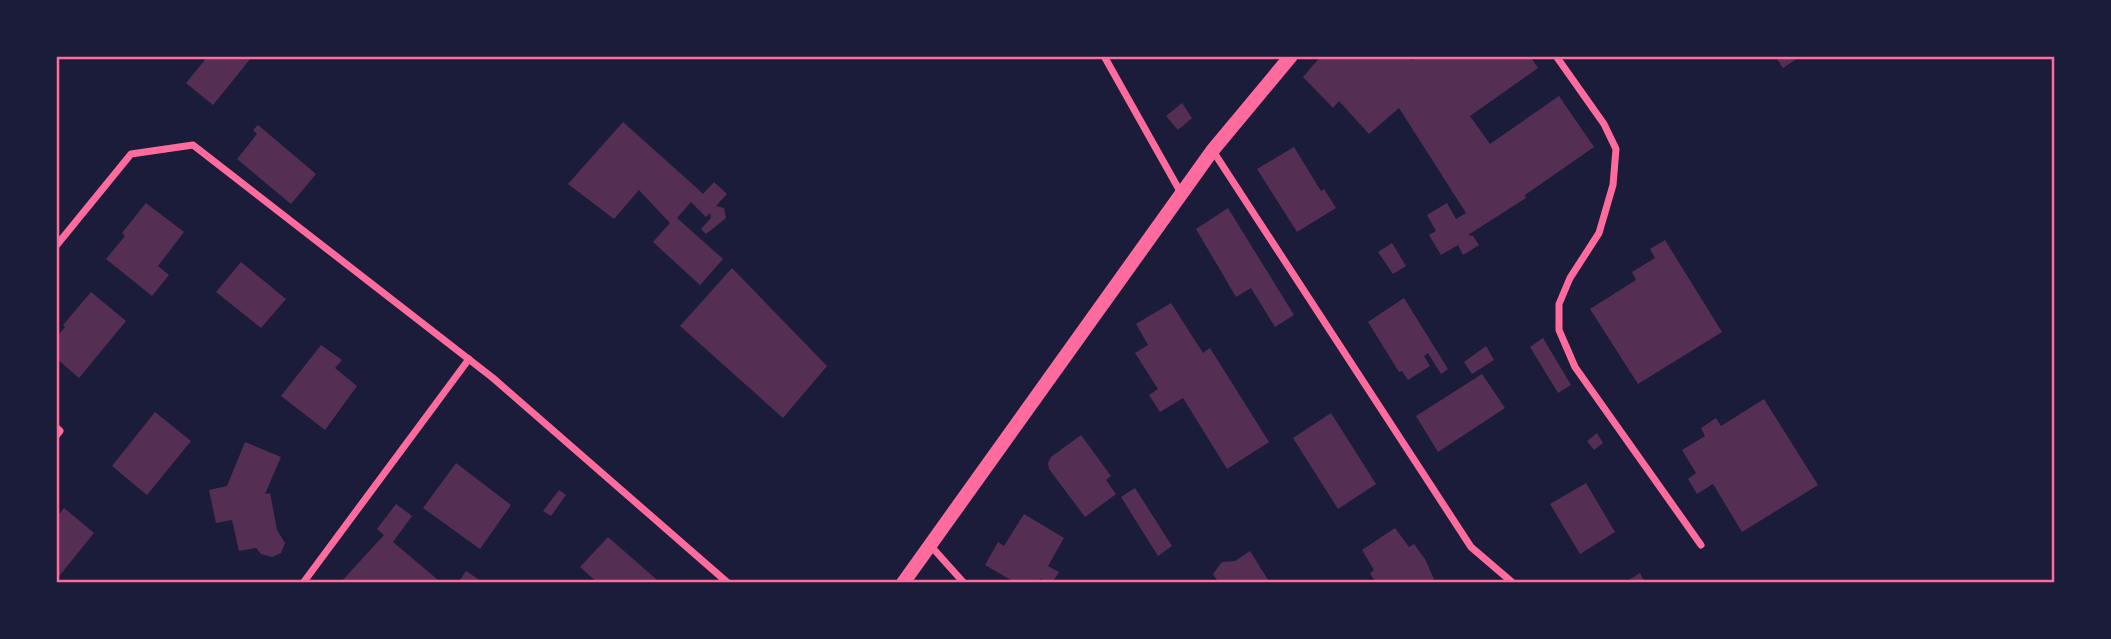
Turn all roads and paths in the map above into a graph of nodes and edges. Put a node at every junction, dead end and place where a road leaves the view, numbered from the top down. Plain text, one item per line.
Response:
1 (1104, 56) edge
2 (1291, 56) edge
3 (1556, 56) edge
4 (1212, 151) junction
5 (1181, 193) junction
6 (56, 246) edge
7 (469, 359) junction
8 (56, 427) edge
9 (56, 436) edge
10 (930, 544) junction
11 (1701, 545) dead end
12 (303, 583) edge
13 (728, 583) edge
14 (903, 583) edge
15 (964, 583) edge
16 (1513, 583) edge

1 - 5 street
2 - 4 main road
3 - 11 street
4 - 5 main road
4 - 16 street
5 - 10 main road
6 - 7 street
7 - 12 street
7 - 13 street
8 - 9 street
10 - 14 main road
10 - 15 street

